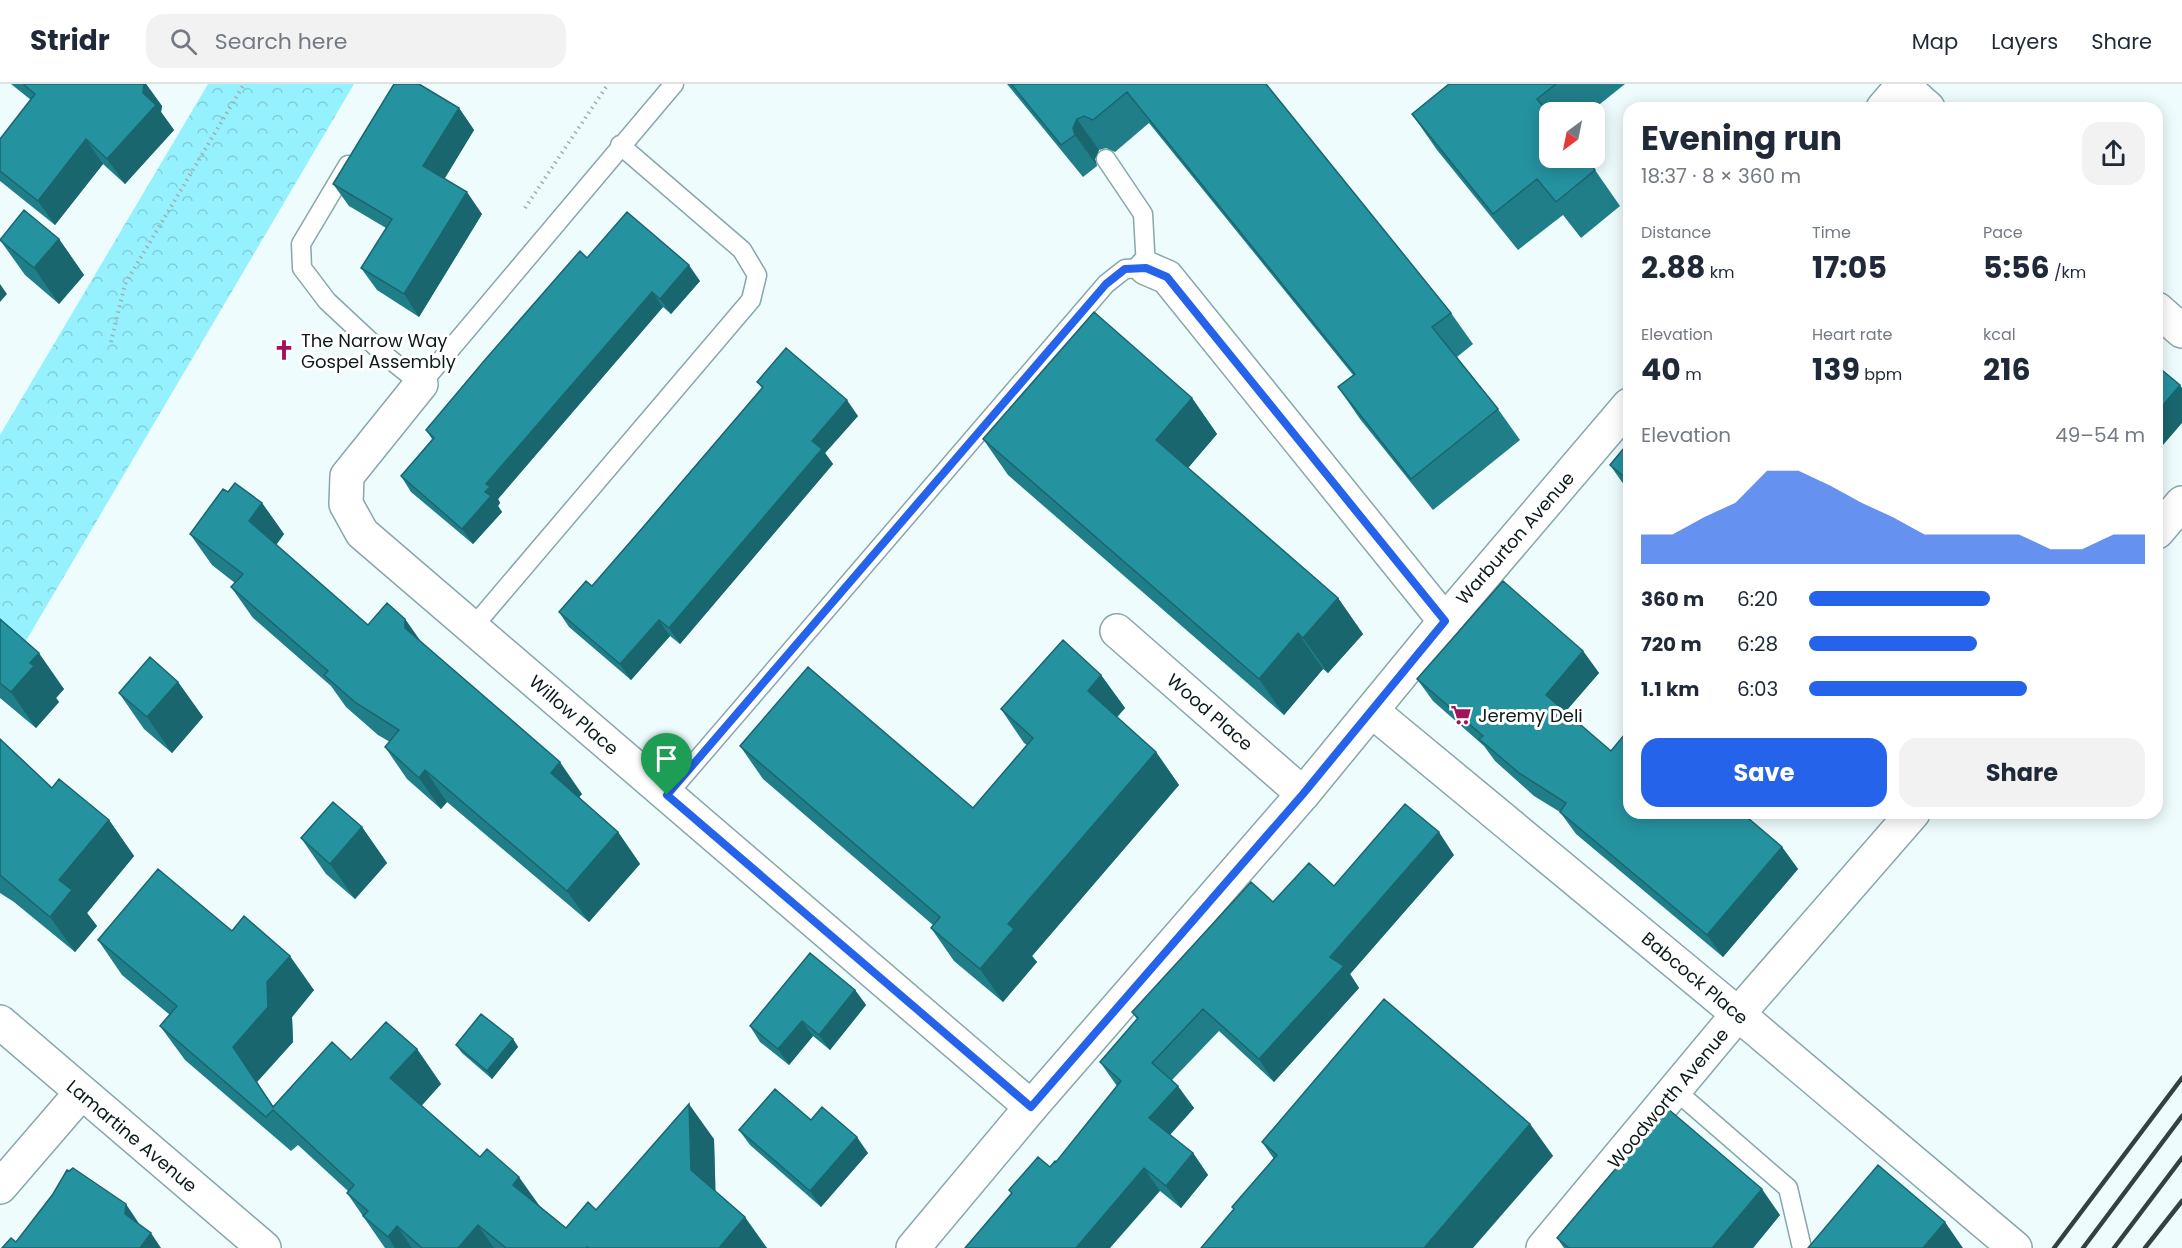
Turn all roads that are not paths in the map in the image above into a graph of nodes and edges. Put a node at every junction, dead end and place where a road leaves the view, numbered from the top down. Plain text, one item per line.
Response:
1 (674, 84) edge
2 (1898, 90) edge
3 (1918, 102) edge
4 (620, 145) junction
5 (355, 154) edge
6 (1106, 159) dead end
7 (1146, 268) junction
8 (2163, 314) edge
9 (2182, 331) edge
10 (421, 384) junction
11 (1623, 412) edge
12 (2182, 503) edge
13 (2163, 525) edge
14 (1445, 621) junction
15 (473, 627) junction
16 (1117, 631) dead end
17 (1372, 711) junction
18 (1303, 794) junction
19 (667, 795) junction
20 (1908, 819) edge
21 (1738, 1014) junction
22 (0, 1022) edge
23 (1675, 1090) junction
24 (81, 1093) junction
25 (1031, 1107) junction
26 (0, 1187) edge
27 (264, 1248) edge
28 (913, 1248) edge
29 (1543, 1248) edge
30 (1802, 1248) edge
31 (2015, 1248) edge

1 - 4 lane
2 - 3 street
4 - 10 lane
4 - 15 lane
5 - 10 lane
6 - 7 lane
7 - 14 street
7 - 19 lane
8 - 9 street
10 - 15 street, Willow Place
11 - 14 street, Warburton Avenue
12 - 13 street
14 - 17 street, Warburton Avenue
15 - 19 street, Willow Place
16 - 18 street, Wood Place
17 - 18 street, Warburton Avenue
17 - 21 street, Babcock Place
18 - 25 street, Warburton Avenue
19 - 25 street, Willow Place
20 - 21 street, Woodworth Avenue
21 - 23 street, Woodworth Avenue
21 - 31 street, Babcock Place
22 - 24 street, Lamartine Avenue
23 - 29 street, Woodworth Avenue
23 - 30 lane
24 - 26 street
24 - 27 street, Lamartine Avenue
25 - 28 street, Warburton Avenue

